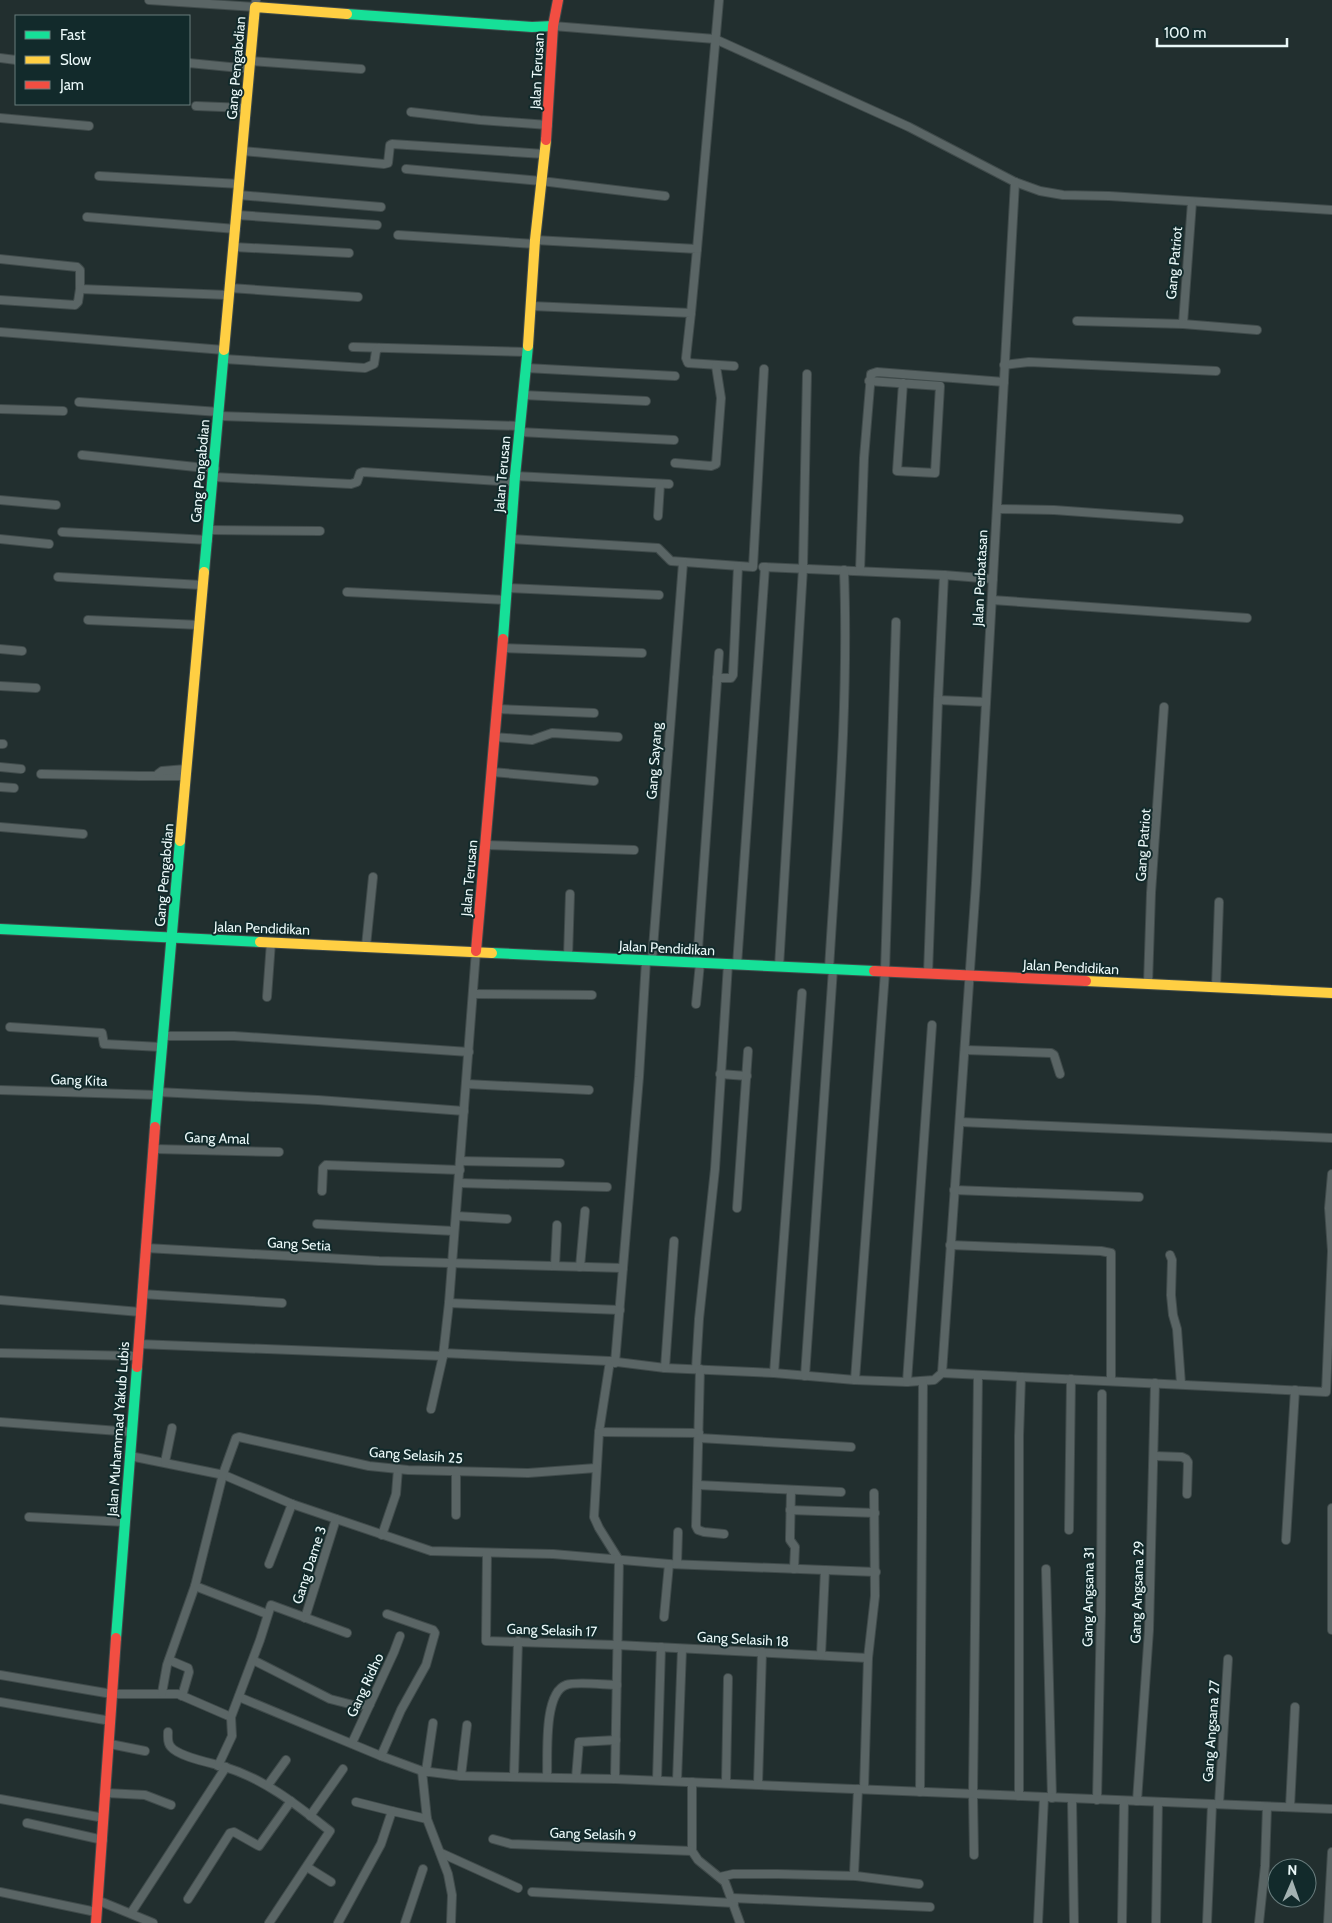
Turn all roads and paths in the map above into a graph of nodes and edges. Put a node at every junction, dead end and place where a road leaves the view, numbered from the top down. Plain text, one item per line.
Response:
1 (149, 0) edge
2 (558, 0) edge
3 (719, 0) edge
4 (256, 4) edge
5 (553, 26) junction
6 (715, 39) junction
7 (0, 58) edge
8 (15, 60) edge
9 (190, 63) edge
10 (250, 65) junction
11 (361, 68) dead end
12 (196, 106) dead end
13 (246, 108) junction
14 (412, 112) dead end
15 (0, 118) edge
16 (548, 125) junction
17 (89, 126) dead end
18 (243, 151) junction
19 (544, 154) junction
20 (406, 170) dead end
21 (99, 176) dead end
22 (541, 181) junction
23 (1015, 182) junction
24 (240, 184) junction
25 (239, 195) junction
26 (665, 196) dead end
27 (1192, 202) junction
28 (381, 207) dead end
29 (1332, 210) edge
30 (237, 215) junction
31 (86, 217) dead end
32 (377, 226) dead end
33 (236, 229) junction
34 (398, 235) dead end
35 (535, 242) junction
36 (234, 247) junction
37 (697, 249) junction
38 (349, 253) dead end
39 (0, 259) edge
40 (80, 288) junction
41 (229, 292) junction
42 (358, 297) dead end
43 (0, 300) edge
44 (531, 306) junction
45 (692, 314) junction
46 (1078, 321) dead end
47 (1182, 324) junction
48 (1258, 330) dead end
49 (0, 332) edge
50 (353, 346) dead end
51 (379, 348) junction
52 (528, 352) junction
53 (224, 354) junction
54 (1004, 364) junction
55 (716, 366) junction
56 (734, 366) dead end
57 (526, 368) junction
58 (764, 369) dead end
59 (1216, 370) dead end
60 (807, 374) dead end
61 (674, 376) dead end
62 (869, 381) junction
63 (1004, 382) junction
64 (903, 383) junction
65 (523, 394) junction
66 (646, 401) dead end
67 (79, 402) dead end
68 (0, 409) edge
69 (63, 411) dead end
70 (219, 414) junction
71 (520, 429) junction
72 (674, 440) dead end
73 (82, 455) dead end
74 (675, 463) dead end
75 (214, 473) junction
76 (515, 479) junction
77 (660, 484) junction
78 (669, 484) dead end
79 (0, 500) edge
80 (56, 505) dead end
81 (996, 509) junction
82 (658, 516) dead end
83 (1179, 519) dead end
84 (320, 531) dead end
85 (62, 532) dead end
86 (208, 535) junction
87 (512, 539) junction
88 (0, 540) edge
89 (49, 544) dead end
90 (683, 563) junction
91 (738, 566) junction
92 (753, 567) junction
93 (766, 567) junction
94 (803, 568) junction
95 (844, 570) junction
96 (860, 571) junction
97 (944, 575) junction
98 (58, 577) dead end
99 (993, 579) junction
100 (202, 585) junction
101 (507, 588) junction
102 (347, 592) dead end
103 (659, 595) dead end
104 (506, 600) junction
105 (992, 600) junction
106 (1247, 618) dead end
107 (88, 620) dead end
108 (896, 622) dead end
109 (200, 625) junction
110 (502, 648) junction
111 (0, 649) edge
112 (22, 651) dead end
113 (642, 653) dead end
114 (719, 653) dead end
115 (717, 678) junction
116 (0, 686) edge
117 (36, 688) dead end
118 (938, 700) junction
119 (986, 702) junction
120 (1164, 707) dead end
121 (496, 709) junction
122 (594, 713) dead end
123 (494, 737) junction
124 (618, 737) dead end
125 (0, 767) edge
126 (22, 768) dead end
127 (186, 772) junction
128 (492, 772) junction
129 (41, 774) dead end
130 (594, 781) dead end
131 (0, 787) edge
132 (14, 788) dead end
133 (0, 827) edge
134 (83, 834) dead end
135 (485, 845) junction
136 (634, 850) dead end
137 (373, 877) dead end
138 (570, 894) dead end
139 (1219, 902) dead end
140 (0, 929) edge
141 (172, 938) junction
142 (271, 942) junction
143 (366, 946) junction
144 (476, 951) junction
145 (568, 957) junction
146 (649, 961) junction
147 (699, 963) junction
148 (732, 965) junction
149 (779, 967) junction
150 (831, 969) junction
151 (885, 972) junction
152 (928, 974) junction
153 (970, 976) junction
154 (1148, 984) junction
155 (1216, 988) junction
156 (802, 993) dead end
157 (1332, 993) edge
158 (473, 994) junction
159 (592, 995) dead end
160 (267, 997) dead end
161 (696, 1004) dead end
162 (932, 1025) dead end
163 (10, 1027) dead end
164 (163, 1036) junction
165 (162, 1047) junction
166 (965, 1050) junction
167 (748, 1051) dead end
168 (469, 1052) junction
169 (720, 1074) junction
170 (1060, 1074) dead end
171 (747, 1076) junction
172 (466, 1084) junction
173 (0, 1090) edge
174 (589, 1090) dead end
175 (158, 1093) junction
176 (464, 1111) junction
177 (960, 1122) junction
178 (1332, 1138) edge
179 (154, 1149) junction
180 (279, 1152) dead end
181 (460, 1161) junction
182 (560, 1163) dead end
183 (460, 1170) junction
184 (1332, 1174) edge
185 (458, 1183) junction
186 (607, 1187) dead end
187 (954, 1190) junction
188 (322, 1191) dead end
189 (1139, 1197) dead end
190 (738, 1208) dead end
191 (585, 1211) dead end
192 (456, 1216) junction
193 (507, 1219) dead end
194 (317, 1224) dead end
195 (557, 1225) dead end
196 (454, 1231) junction
197 (674, 1242) dead end
198 (950, 1245) junction
199 (146, 1248) junction
200 (1170, 1255) dead end
201 (451, 1263) junction
202 (555, 1266) junction
203 (580, 1267) junction
204 (622, 1268) junction
205 (142, 1294) junction
206 (0, 1300) edge
207 (282, 1303) dead end
208 (449, 1303) junction
209 (620, 1310) junction
210 (140, 1312) junction
211 (1330, 1320) edge
212 (138, 1344) junction
213 (0, 1352) edge
214 (443, 1355) junction
215 (137, 1356) junction
216 (612, 1362) junction
217 (665, 1368) junction
218 (698, 1369) junction
219 (942, 1372) junction
220 (774, 1373) junction
221 (978, 1375) junction
222 (805, 1376) junction
223 (1021, 1377) junction
224 (1071, 1379) junction
225 (855, 1380) junction
226 (1110, 1381) junction
227 (907, 1382) junction
228 (923, 1382) junction
229 (1155, 1383) junction
230 (1181, 1384) junction
231 (1295, 1390) junction
232 (1102, 1394) dead end
233 (431, 1409) dead end
234 (0, 1422) edge
235 (172, 1428) dead end
236 (132, 1432) junction
237 (599, 1432) junction
238 (699, 1436) junction
239 (852, 1447) dead end
240 (130, 1456) junction
241 (1154, 1456) junction
242 (165, 1462) junction
243 (596, 1468) junction
244 (398, 1469) junction
245 (456, 1471) junction
246 (223, 1474) junction
247 (698, 1485) junction
248 (791, 1490) junction
249 (841, 1492) dead end
250 (874, 1493) dead end
251 (1187, 1494) dead end
252 (292, 1504) junction
253 (1332, 1508) edge
254 (790, 1510) junction
255 (874, 1513) junction
256 (456, 1515) dead end
257 (29, 1516) dead end
258 (336, 1519) junction
259 (1332, 1520) edge
260 (125, 1522) junction
261 (1069, 1530) dead end
262 (678, 1532) dead end
263 (724, 1534) dead end
264 (382, 1536) junction
265 (1286, 1540) dead end
266 (487, 1553) junction
267 (618, 1560) junction
268 (269, 1564) dead end
269 (673, 1564) junction
270 (794, 1569) junction
271 (1046, 1569) dead end
272 (825, 1570) junction
273 (876, 1572) junction
274 (195, 1586) junction
275 (267, 1614) junction
276 (388, 1614) dead end
277 (305, 1618) junction
278 (664, 1618) dead end
279 (1332, 1630) edge
280 (347, 1633) dead end
281 (400, 1636) dead end
282 (518, 1642) junction
283 (617, 1645) junction
284 (661, 1647) junction
285 (682, 1649) junction
286 (762, 1652) junction
287 (821, 1656) junction
288 (868, 1658) junction
289 (1228, 1659) dead end
290 (169, 1660) junction
291 (253, 1660) junction
292 (0, 1675) edge
293 (728, 1678) dead end
294 (617, 1685) junction
295 (162, 1693) junction
296 (112, 1694) junction
297 (182, 1696) junction
298 (239, 1697) junction
299 (0, 1702) edge
300 (370, 1704) junction
301 (1295, 1707) dead end
302 (232, 1717) junction
303 (111, 1721) junction
304 (433, 1723) dead end
305 (467, 1725) dead end
306 (168, 1732) dead end
307 (616, 1740) junction
308 (352, 1743) junction
309 (110, 1744) junction
310 (145, 1750) dead end
311 (382, 1756) junction
312 (286, 1760) dead end
313 (222, 1767) junction
314 (343, 1770) dead end
315 (424, 1771) junction
316 (461, 1776) junction
317 (514, 1776) junction
318 (547, 1777) junction
319 (576, 1778) junction
320 (615, 1779) junction
321 (656, 1780) junction
322 (677, 1781) junction
323 (692, 1782) junction
324 (726, 1783) junction
325 (758, 1784) junction
326 (268, 1785) junction
327 (861, 1789) junction
328 (920, 1792) junction
329 (106, 1793) junction
330 (973, 1794) junction
331 (1019, 1796) junction
332 (1048, 1797) junction
333 (1072, 1798) junction
334 (0, 1799) edge
335 (1097, 1800) junction
336 (291, 1801) junction
337 (1124, 1801) junction
338 (1137, 1801) junction
339 (356, 1802) dead end
340 (1158, 1802) junction
341 (171, 1804) dead end
342 (1215, 1804) junction
343 (1267, 1807) junction
344 (1290, 1807) junction
345 (1332, 1809) edge
346 (392, 1811) junction
347 (310, 1816) junction
348 (104, 1818) junction
349 (427, 1819) junction
350 (27, 1824) dead end
351 (494, 1839) dead end
352 (103, 1840) junction
353 (692, 1851) junction
354 (440, 1852) junction
355 (1332, 1852) edge
356 (974, 1855) dead end
357 (306, 1867) junction
358 (423, 1869) dead end
359 (856, 1876) junction
360 (720, 1877) junction
361 (331, 1882) dead end
362 (919, 1884) dead end
363 (518, 1888) dead end
364 (0, 1892) edge
365 (532, 1892) dead end
366 (188, 1899) dead end
367 (97, 1900) junction
368 (733, 1900) junction
369 (930, 1907) dead end
370 (96, 1912) junction
371 (131, 1913) junction
372 (96, 1923) edge
373 (153, 1923) edge
374 (269, 1923) edge
375 (338, 1923) edge
376 (405, 1923) edge
377 (451, 1923) edge
378 (740, 1923) edge
379 (1038, 1923) edge
380 (1074, 1923) edge
381 (1122, 1923) edge
382 (1156, 1923) edge
383 (1207, 1923) edge
384 (1259, 1923) edge
385 (1328, 1923) edge

1 - 4 street
2 - 5 main road, Jalan Terusan
3 - 6 street
4 - 5 main road
4 - 10 main road, Gang Pengabdian
5 - 6 street
5 - 16 main road, Jalan Terusan
6 - 23 street
6 - 37 street
7 - 8 street
9 - 10 street
10 - 11 street
10 - 13 main road, Gang Pengabdian
12 - 13 street
13 - 18 main road, Gang Pengabdian
14 - 16 street
15 - 17 street
16 - 19 main road, Jalan Terusan
18 - 19 street
18 - 24 main road, Gang Pengabdian
19 - 22 main road, Jalan Terusan
20 - 22 street
21 - 24 street
22 - 26 street
22 - 35 main road, Jalan Terusan
23 - 27 street
23 - 54 street, Jalan Perbatasan
24 - 25 main road, Gang Pengabdian
25 - 28 street
25 - 30 main road, Gang Pengabdian
27 - 29 street
27 - 47 street, Gang Patriot
30 - 32 street
30 - 33 main road, Gang Pengabdian
31 - 33 street
33 - 36 main road, Gang Pengabdian
34 - 35 street
35 - 37 street
35 - 44 main road, Jalan Terusan
36 - 38 street
36 - 41 main road, Gang Pengabdian
37 - 45 street
39 - 40 street
40 - 41 street
40 - 43 street
41 - 42 street
41 - 53 main road, Gang Pengabdian
44 - 45 street
44 - 52 main road, Jalan Terusan
45 - 55 street
46 - 47 street
47 - 48 street
49 - 53 street
50 - 51 street
51 - 52 street
51 - 53 street
52 - 57 main road, Jalan Terusan
53 - 70 main road, Gang Pengabdian
54 - 59 street
54 - 63 street, Jalan Perbatasan
55 - 56 street
55 - 74 street
57 - 61 street
57 - 65 main road, Jalan Terusan
58 - 92 street
60 - 94 street
62 - 63 street
62 - 64 street
62 - 96 street
63 - 81 street, Jalan Perbatasan
64 - 64 street
65 - 66 street
65 - 71 main road, Jalan Terusan
67 - 70 street
68 - 69 street
70 - 71 street
70 - 75 main road, Gang Pengabdian
71 - 72 street
71 - 76 main road, Jalan Terusan
73 - 75 street
75 - 76 street
75 - 86 main road, Gang Pengabdian
76 - 77 street
76 - 87 main road, Jalan Terusan
77 - 78 street
77 - 82 street
79 - 80 street
81 - 83 street
81 - 99 street, Jalan Perbatasan
84 - 86 street
85 - 86 street
86 - 100 main road, Gang Pengabdian
87 - 90 street
87 - 101 main road, Jalan Terusan
88 - 89 street
90 - 91 street
90 - 146 street, Gang Sayang
91 - 92 street
91 - 115 street
92 - 93 street
93 - 94 street
93 - 148 street
94 - 95 street
94 - 149 street
95 - 96 street
95 - 150 street
96 - 97 street
97 - 99 street
97 - 118 street
98 - 100 street
99 - 105 street, Jalan Perbatasan
100 - 109 main road, Gang Pengabdian
101 - 103 street
101 - 104 main road, Jalan Terusan
102 - 104 street
104 - 110 main road, Jalan Terusan
105 - 106 street
105 - 119 street, Jalan Perbatasan
107 - 109 street
108 - 151 street
109 - 127 main road, Gang Pengabdian
110 - 113 street
110 - 121 main road, Jalan Terusan
111 - 112 street
114 - 115 street
115 - 147 street
116 - 117 street
118 - 119 street
118 - 152 street
119 - 153 street, Jalan Perbatasan
120 - 154 street, Gang Patriot
121 - 122 street
121 - 123 main road, Jalan Terusan
123 - 124 street
123 - 128 main road, Jalan Terusan
125 - 126 street
127 - 129 street
127 - 141 main road, Gang Pengabdian
128 - 130 street
128 - 135 main road, Jalan Terusan
131 - 132 street
133 - 134 street
135 - 136 street
135 - 144 main road, Jalan Terusan
137 - 143 street
138 - 145 street
139 - 155 street
140 - 141 main road, Jalan Pendidikan
141 - 142 main road, Jalan Pendidikan
141 - 164 main road, Jalan Muhammad Yakub Lubis
142 - 143 main road, Jalan Pendidikan
142 - 160 street
143 - 144 main road, Jalan Pendidikan
144 - 145 main road, Jalan Pendidikan
144 - 158 street
145 - 146 main road, Jalan Pendidikan
146 - 147 main road, Jalan Pendidikan
146 - 204 street, Gang Sayang
147 - 148 main road, Jalan Pendidikan
147 - 161 street
148 - 149 main road, Jalan Pendidikan
148 - 169 street
149 - 150 main road, Jalan Pendidikan
150 - 151 main road, Jalan Pendidikan
150 - 222 street
151 - 152 main road, Jalan Pendidikan
151 - 225 street
152 - 153 main road, Jalan Pendidikan
153 - 154 main road, Jalan Pendidikan
153 - 166 street, Jalan Perbatasan
154 - 155 main road, Jalan Pendidikan
155 - 157 main road, Jalan Pendidikan
156 - 220 street
158 - 159 street
158 - 168 street
162 - 227 street
163 - 165 street
164 - 165 main road, Jalan Muhammad Yakub Lubis
164 - 168 street
165 - 175 main road, Jalan Muhammad Yakub Lubis
166 - 170 street
166 - 177 street, Jalan Perbatasan
167 - 171 street
168 - 172 street
169 - 171 street
169 - 218 street
171 - 190 street
172 - 174 street
172 - 176 street
173 - 175 street, Gang Kita
175 - 176 street, Gang Kita
175 - 179 main road, Jalan Muhammad Yakub Lubis
176 - 181 street
177 - 178 street
177 - 187 street, Jalan Perbatasan
179 - 180 street, Gang Amal
179 - 199 main road, Jalan Muhammad Yakub Lubis
181 - 182 street
181 - 183 street
183 - 185 street
183 - 188 street
184 - 211 street
185 - 186 street
185 - 192 street
187 - 189 street
187 - 198 street, Jalan Perbatasan
191 - 203 street
192 - 193 street
192 - 196 street
194 - 196 street
195 - 202 street
196 - 201 street
197 - 217 street
198 - 219 street, Jalan Perbatasan
198 - 226 street
199 - 201 street, Gang Setia
199 - 205 main road, Jalan Muhammad Yakub Lubis
200 - 230 street
201 - 202 street, Gang Setia
201 - 208 street
202 - 203 street, Gang Setia
203 - 204 street, Gang Setia
204 - 209 street, Gang Sayang
205 - 207 street
205 - 210 main road, Jalan Muhammad Yakub Lubis
206 - 210 street
208 - 209 street
208 - 214 street
209 - 216 street, Gang Sayang
210 - 212 main road, Jalan Muhammad Yakub Lubis
211 - 231 street
212 - 214 street
212 - 215 main road, Jalan Muhammad Yakub Lubis
213 - 215 street
214 - 216 street
214 - 233 street
215 - 236 main road, Jalan Muhammad Yakub Lubis
216 - 217 street
216 - 237 street, Gang Sayang
217 - 218 street
218 - 220 street
218 - 238 street
219 - 221 street
219 - 228 street
220 - 222 street
221 - 223 street
221 - 330 street
222 - 225 street
223 - 224 street
223 - 331 street
224 - 226 street
224 - 261 street
225 - 227 street
226 - 229 street
227 - 228 street
228 - 328 street
229 - 230 street
229 - 241 street, Gang Angsana 29
230 - 231 street
231 - 265 street
232 - 335 street, Gang Angsana 31
234 - 236 street
235 - 242 street
236 - 240 main road, Jalan Muhammad Yakub Lubis
237 - 238 street
237 - 243 street, Gang Sayang
238 - 239 street
238 - 247 street
240 - 242 street
240 - 260 main road, Jalan Muhammad Yakub Lubis
241 - 251 street
241 - 338 street, Gang Angsana 29
242 - 246 street
243 - 245 street, Gang Selasih 25
243 - 267 street, Gang Sayang
244 - 245 street, Gang Selasih 25
244 - 246 street, Gang Selasih 25
244 - 264 street
245 - 256 street
246 - 252 street
246 - 274 street
247 - 248 street
247 - 263 street
248 - 249 street
248 - 254 street
250 - 255 street
252 - 258 street
252 - 268 street
253 - 259 street
254 - 255 street
254 - 270 street
255 - 273 street
257 - 260 street
258 - 264 street
258 - 277 street, Gang Dame 3
259 - 279 street
260 - 296 main road, Jalan Muhammad Yakub Lubis
262 - 269 street
264 - 266 street
266 - 267 street
266 - 282 street, Gang Selasih 17
267 - 269 street
267 - 283 street
269 - 270 street
269 - 278 street
270 - 272 street
271 - 332 street
272 - 273 street
272 - 287 street
273 - 288 street
274 - 275 street
274 - 290 street
275 - 277 street
275 - 291 street
276 - 311 street
277 - 280 street
281 - 300 street, Gang Ridho
282 - 283 street, Gang Selasih 17
282 - 317 street
283 - 284 street, Gang Selasih 18
283 - 294 street
284 - 285 street, Gang Selasih 18
284 - 321 street
285 - 286 street, Gang Selasih 18
285 - 322 street
286 - 287 street, Gang Selasih 18
286 - 325 street
287 - 288 street, Gang Selasih 18
288 - 327 street
289 - 342 street, Gang Angsana 27
290 - 295 street
290 - 297 street
291 - 298 street
291 - 300 street
292 - 296 street
293 - 324 street
294 - 307 street
294 - 318 street
295 - 296 street
295 - 297 street
296 - 303 main road, Jalan Muhammad Yakub Lubis
297 - 302 street
298 - 302 street
298 - 308 street
299 - 303 street
300 - 308 street, Gang Ridho
301 - 344 street
302 - 313 street
303 - 309 main road, Jalan Muhammad Yakub Lubis
304 - 315 street
305 - 316 street
306 - 313 street
307 - 319 street
307 - 320 street
308 - 311 street
309 - 310 street
309 - 329 main road, Jalan Muhammad Yakub Lubis
311 - 315 street
312 - 326 street
313 - 326 street
313 - 371 street
314 - 347 street
315 - 316 street
315 - 349 street
316 - 317 street
317 - 318 street
318 - 319 street
319 - 320 street
320 - 321 street
321 - 322 street
322 - 323 street
323 - 324 street
323 - 353 street
324 - 325 street
325 - 327 street
326 - 336 street
327 - 328 street
327 - 359 street
328 - 330 street
329 - 341 street
329 - 348 main road, Jalan Muhammad Yakub Lubis
330 - 331 street
330 - 356 street
331 - 332 street
332 - 333 street
332 - 379 street
333 - 335 street
333 - 380 street
334 - 348 street
335 - 337 street
336 - 347 street
336 - 366 street
337 - 338 street
337 - 381 street
338 - 340 street
339 - 346 street
340 - 342 street
340 - 382 street
342 - 343 street
342 - 383 street, Gang Angsana 27
343 - 344 street
343 - 384 street
344 - 345 street
346 - 349 street
346 - 375 street
347 - 357 street
348 - 352 main road, Jalan Muhammad Yakub Lubis
349 - 354 street
350 - 352 street
351 - 353 street, Gang Selasih 9
352 - 367 main road, Jalan Muhammad Yakub Lubis
353 - 360 street
354 - 363 street
354 - 377 street
355 - 385 street
357 - 361 street
357 - 374 street
358 - 376 street
359 - 360 street
359 - 362 street
360 - 368 street
364 - 370 street
365 - 368 street
367 - 370 main road, Jalan Muhammad Yakub Lubis
367 - 371 street
368 - 369 street
368 - 378 street
370 - 372 main road, Jalan Muhammad Yakub Lubis
371 - 373 street

